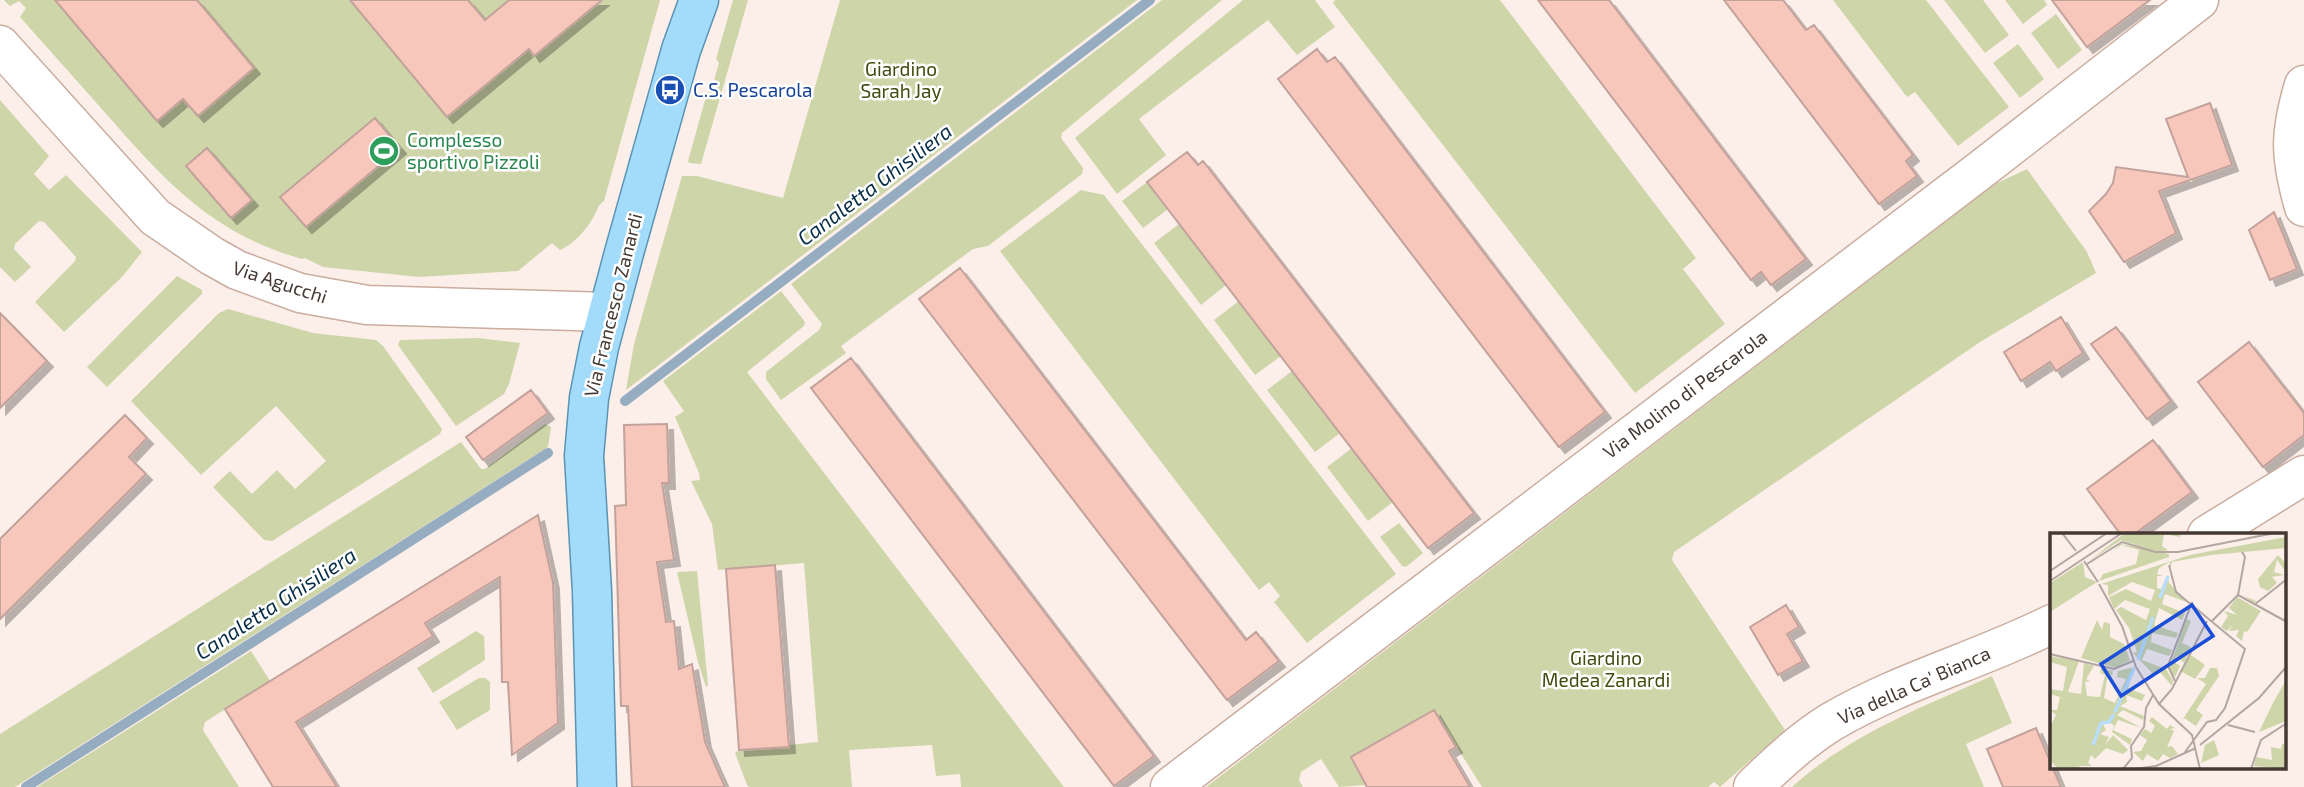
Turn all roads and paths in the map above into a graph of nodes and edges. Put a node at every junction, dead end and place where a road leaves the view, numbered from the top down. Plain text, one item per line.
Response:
1 (699, 0) edge
2 (2199, 0) edge
3 (0, 45) edge
4 (2304, 85) edge
5 (2304, 207) edge
6 (608, 312) junction
7 (2304, 475) edge
8 (2210, 533) edge
9 (2050, 625) edge
10 (597, 787) edge
11 (1170, 787) edge
12 (1753, 787) edge

1 - 6 main road, Via Francesco Zanardi
2 - 11 street, Via Molino di Pescarola
3 - 6 street, Via Agucchi
4 - 5 street
6 - 10 main road, Via Francesco Zanardi
7 - 8 street
9 - 12 street, Via della Ca' Bianca

